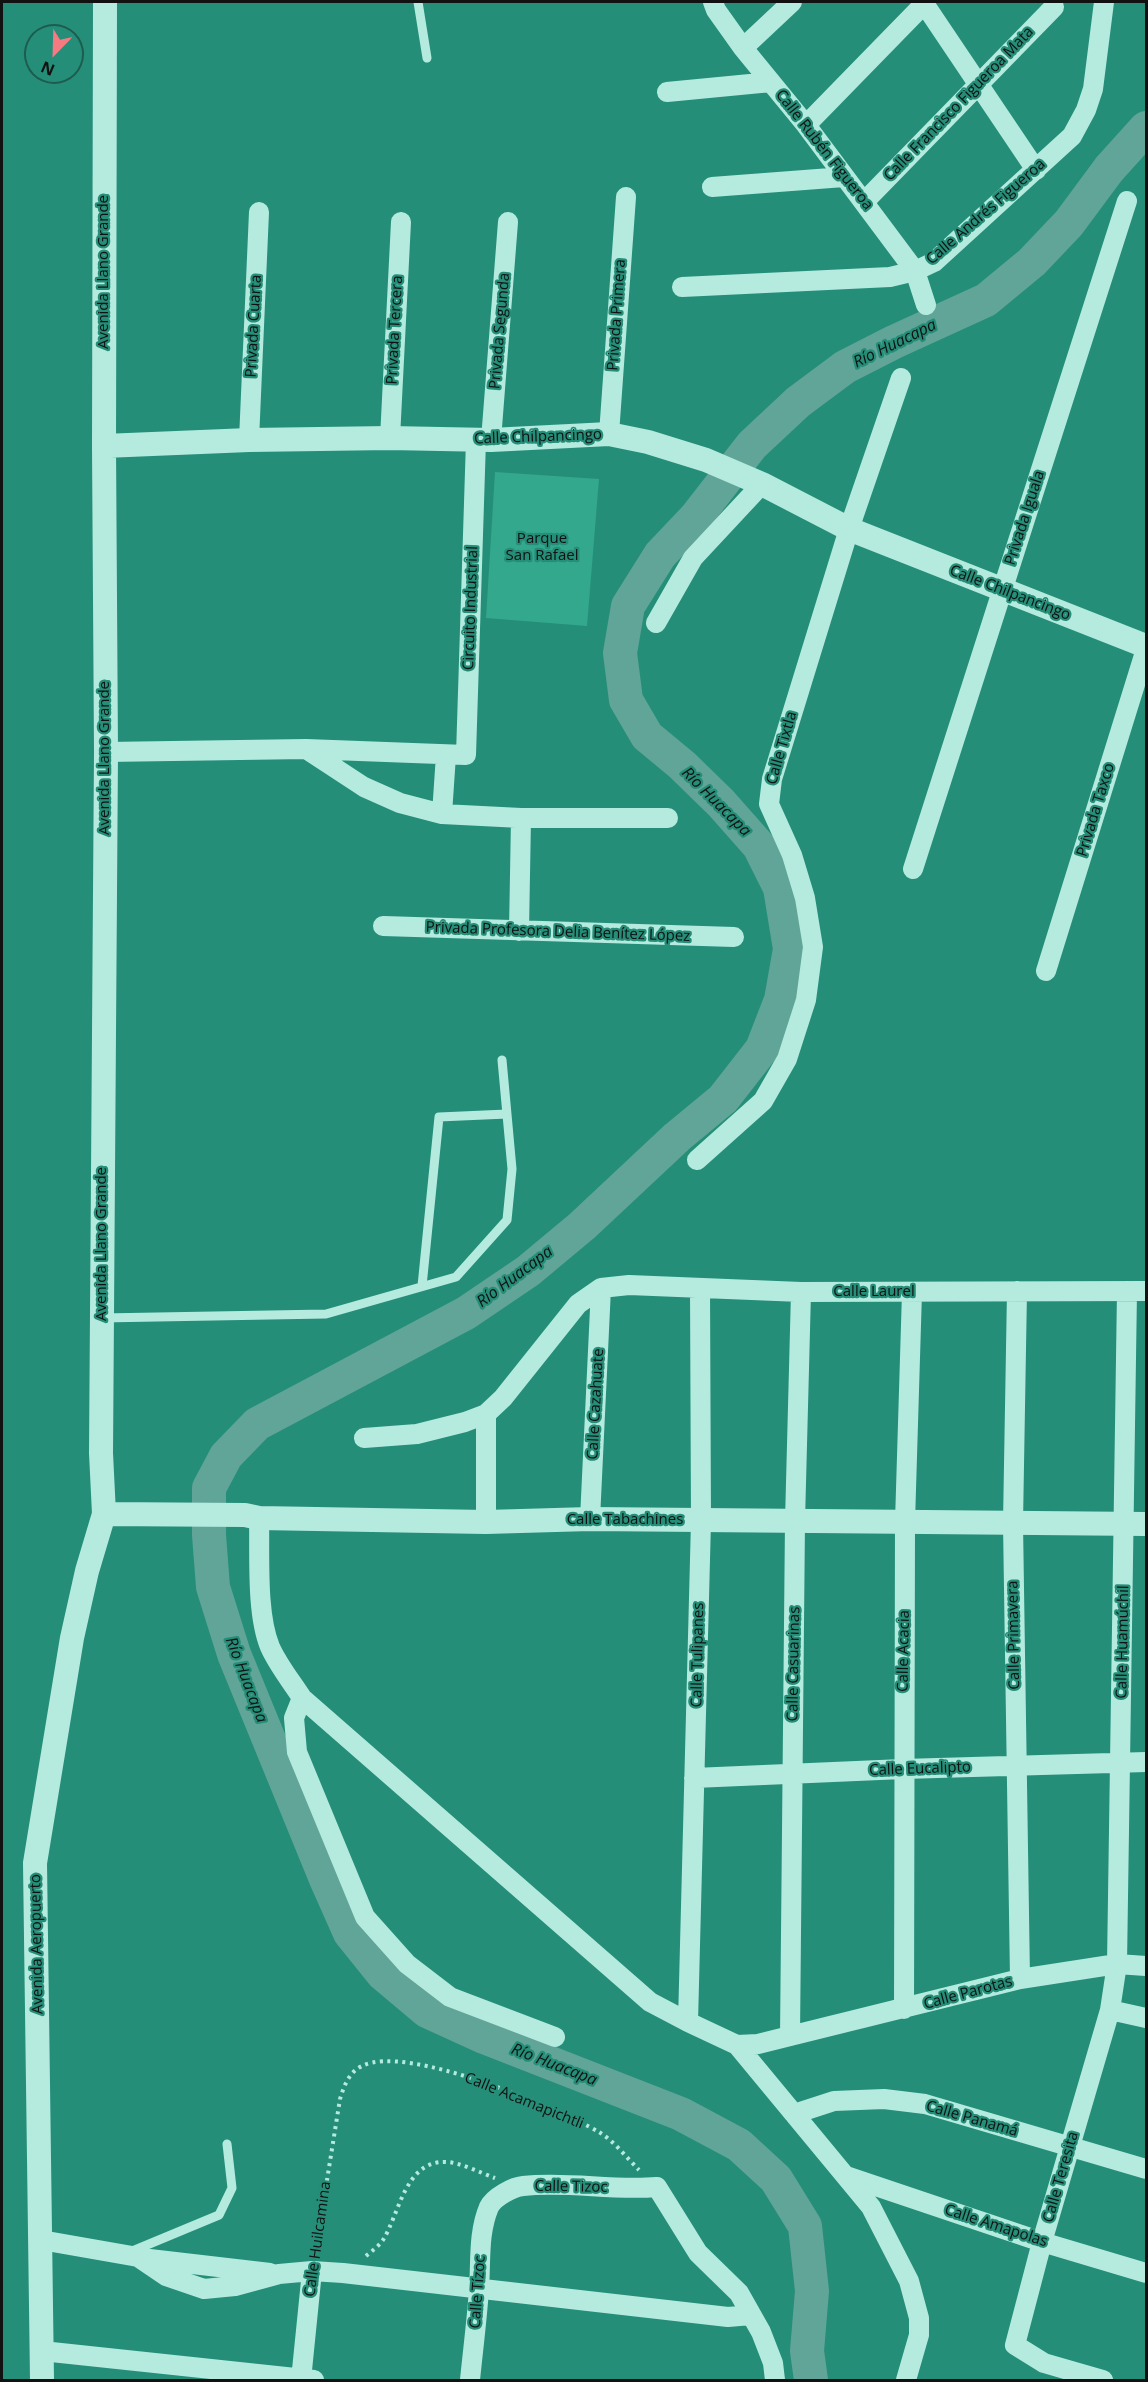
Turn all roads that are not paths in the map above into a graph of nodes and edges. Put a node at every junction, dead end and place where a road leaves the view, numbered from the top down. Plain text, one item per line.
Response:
1 (105, 2) edge
2 (418, 2) edge
3 (713, 2) edge
4 (792, 2) edge
5 (924, 2) edge
6 (1104, 2) edge
7 (1054, 7) dead end
8 (743, 48) junction
9 (426, 58) dead end
10 (771, 82) junction
11 (977, 86) junction
12 (668, 92) dead end
13 (807, 125) junction
14 (1036, 170) junction
15 (844, 177) junction
16 (712, 187) dead end
17 (626, 197) dead end
18 (1127, 201) dead end
19 (864, 202) junction
20 (259, 212) dead end
21 (401, 222) dead end
22 (508, 222) dead end
23 (915, 271) junction
24 (682, 287) dead end
25 (926, 305) dead end
26 (901, 378) dead end
27 (609, 434) junction
28 (390, 438) junction
29 (249, 440) junction
30 (483, 440) junction
31 (104, 446) junction
32 (762, 484) junction
33 (849, 529) junction
34 (1002, 590) junction
35 (656, 623) dead end
36 (1146, 648) edge
37 (306, 749) junction
38 (106, 752) junction
39 (446, 755) junction
40 (442, 814) junction
41 (521, 818) junction
42 (668, 818) dead end
43 (913, 869) dead end
44 (383, 926) dead end
45 (519, 931) junction
46 (734, 937) dead end
47 (1046, 971) dead end
48 (502, 1059) dead end
49 (507, 1114) junction
50 (696, 1160) dead end
51 (422, 1286) junction
52 (601, 1288) junction
53 (700, 1289) junction
54 (1137, 1291) edge
55 (801, 1292) junction
56 (912, 1292) junction
57 (1017, 1292) junction
58 (101, 1318) junction
59 (486, 1413) junction
60 (364, 1438) dead end
61 (104, 1514) junction
62 (252, 1517) junction
63 (590, 1520) junction
64 (701, 1521) junction
65 (795, 1521) junction
66 (486, 1522) junction
67 (905, 1522) junction
68 (1013, 1523) junction
69 (1135, 1524) edge
70 (302, 1698) junction
71 (1121, 1762) junction
72 (1146, 1762) edge
73 (1016, 1767) junction
74 (903, 1769) junction
75 (793, 1774) junction
76 (694, 1778) junction
77 (1117, 1964) junction
78 (1146, 1966) edge
79 (1020, 1979) junction
80 (904, 2010) junction
81 (1110, 2010) junction
82 (1146, 2018) edge
83 (688, 2022) junction
84 (790, 2036) junction
85 (555, 2037) dead end
86 (737, 2045) junction
87 (794, 2114) junction
88 (226, 2144) dead end
89 (1070, 2147) junction
90 (1146, 2169) edge
91 (846, 2176) junction
92 (490, 2205) joint
93 (41, 2240) junction
94 (1042, 2242) junction
95 (132, 2256) junction
96 (312, 2271) junction
97 (1146, 2273) edge
98 (479, 2290) junction
99 (751, 2316) junction
100 (42, 2351) junction
101 (1041, 2372) edge
102 (42, 2380) edge
103 (306, 2380) edge
104 (470, 2380) edge
105 (775, 2380) edge
106 (906, 2380) edge
107 (1103, 2380) edge

1 - 31 street, Avenida Llano Grande
2 - 9 lane
3 - 8 street, Calle Rubén Figueroa
4 - 8 street
5 - 11 street
5 - 13 street
6 - 14 street, Calle Andrés Figueroa
7 - 11 street, Calle Francisco Figueroa Mata
8 - 10 street, Calle Rubén Figueroa
10 - 12 street
10 - 13 street, Calle Rubén Figueroa
11 - 14 street
11 - 19 street, Calle Francisco Figueroa Mata
13 - 15 street, Calle Rubén Figueroa
14 - 23 street, Calle Andrés Figueroa
15 - 16 street
15 - 19 street, Calle Rubén Figueroa
17 - 27 street, Privada Primera
18 - 34 street, Privada Iguala
19 - 23 street, Calle Rubén Figueroa
20 - 29 street, Privada Cuarta
21 - 28 street, Privada Tercera
22 - 30 street, Privada Segunda
23 - 24 street, Calle Andrés Figueroa
23 - 25 street, Calle Rubén Figueroa
26 - 33 street, Calle Tixtla
27 - 30 street, Calle Chilpancingo
27 - 32 street, Calle Chilpancingo
28 - 29 street, Calle Chilpancingo
28 - 30 street, Calle Chilpancingo
29 - 31 street, Calle Chilpancingo
30 - 39 street, Circuito Industrial
31 - 38 street, Avenida Llano Grande
32 - 33 street, Calle Chilpancingo
32 - 35 street
33 - 34 street, Calle Chilpancingo
33 - 50 street, Calle Tixtla
34 - 36 street, Calle Chilpancingo
34 - 43 street, Privada Iguala
36 - 47 street, Privada Taxco
37 - 38 street, Circuito Industrial
37 - 39 street, Circuito Industrial
37 - 40 street
38 - 58 street, Avenida Llano Grande
39 - 40 street
40 - 41 street
41 - 42 street
41 - 45 street
44 - 45 street, Privada Profesora Delia Benítez López
45 - 46 street, Privada Profesora Delia Benítez López
48 - 49 lane
49 - 51 lane
49 - 51 lane
51 - 58 lane
52 - 53 street, Calle Laurel
52 - 59 street
52 - 63 street, Calle Cazahuate
53 - 55 street, Calle Laurel
53 - 64 street, Calle Tulipanes
54 - 57 street, Calle Laurel
54 - 69 street, Calle Huamúchil
55 - 56 street, Calle Laurel
55 - 65 street, Calle Casuarinas
56 - 57 street, Calle Laurel
56 - 67 street, Calle Acacia
57 - 68 street, Calle Primavera
58 - 61 street, Avenida Llano Grande
59 - 60 street
59 - 66 street
61 - 62 street, Calle Tabachines
61 - 93 street, Avenida Aeropuerto
62 - 66 street, Calle Tabachines
62 - 70 street
63 - 64 street, Calle Tabachines
63 - 66 street, Calle Tabachines
64 - 65 street, Calle Tabachines
64 - 76 street, Calle Tulipanes
65 - 67 street, Calle Tabachines
65 - 75 street, Calle Casuarinas
67 - 68 street, Calle Tabachines
67 - 74 street, Calle Acacia
68 - 69 street, Calle Tabachines
68 - 73 street, Calle Primavera
69 - 71 street, Calle Huamúchil
70 - 83 street
70 - 85 street
71 - 72 street, Calle Eucalipto
71 - 73 street, Calle Eucalipto
71 - 77 street, Calle Huamúchil
73 - 74 street, Calle Eucalipto
73 - 79 street, Calle Primavera
74 - 75 street, Calle Eucalipto
74 - 80 street, Calle Acacia
75 - 76 street, Calle Eucalipto
75 - 84 street, Calle Casuarinas
76 - 83 street, Calle Tulipanes
77 - 78 street
77 - 79 street, Calle Parotas
77 - 81 street
79 - 80 street, Calle Parotas
80 - 84 street, Calle Parotas
81 - 82 street
81 - 89 street, Calle Teresita
83 - 86 street
84 - 86 street, Calle Parotas
86 - 87 street
87 - 89 street, Calle Panamá
87 - 91 street
88 - 95 lane
89 - 90 street, Calle Panamá
89 - 94 street, Calle Teresita
91 - 94 street, Calle Amapolas
91 - 106 street
92 - 98 street, Calle Tízoc
92 - 99 street, Calle Tizoc
93 - 95 street
93 - 100 street, Avenida Aeropuerto
94 - 97 street, Calle Amapolas
94 - 101 street, Calle Teresita
95 - 96 street
96 - 98 street
96 - 103 street, Calle Huilcamina
98 - 99 street
98 - 104 street, Calle Tízoc
99 - 105 street
100 - 102 street, Avenida Aeropuerto
100 - 103 street
101 - 107 street

